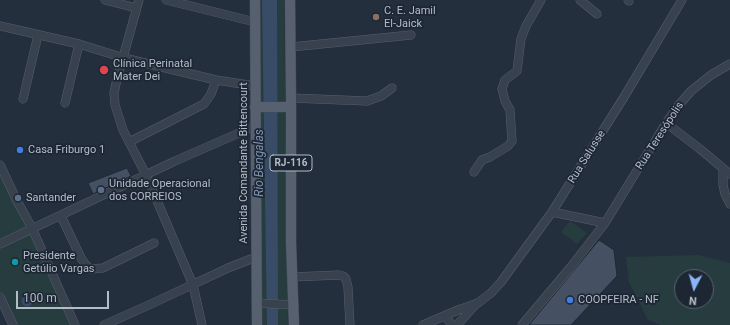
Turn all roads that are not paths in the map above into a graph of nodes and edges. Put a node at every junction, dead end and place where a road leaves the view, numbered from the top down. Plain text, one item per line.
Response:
1 (105, 0) edge
2 (166, 0) edge
3 (255, 0) edge
4 (290, 0) edge
5 (541, 0) edge
6 (580, 0) edge
7 (682, 0) edge
8 (138, 4) edge
9 (597, 14) dead end
10 (255, 22) junction
11 (0, 26) edge
12 (38, 35) junction
13 (411, 35) dead end
14 (79, 44) junction
15 (291, 47) junction
16 (124, 58) junction
17 (730, 64) edge
18 (216, 80) junction
19 (255, 86) junction
20 (392, 88) dead end
21 (23, 99) dead end
22 (65, 103) dead end
23 (289, 104) junction
24 (258, 107) junction
25 (666, 123) junction
26 (255, 126) junction
27 (129, 142) junction
28 (0, 165) edge
29 (474, 172) dead end
30 (727, 172) edge
31 (146, 175) junction
32 (730, 204) edge
33 (552, 212) junction
34 (62, 216) junction
35 (605, 223) junction
36 (32, 228) junction
37 (154, 243) dead end
38 (0, 244) edge
39 (256, 257) junction
40 (292, 276) junction
41 (193, 285) junction
42 (0, 297) edge
43 (256, 303) junction
44 (478, 303) junction
45 (294, 306) junction
46 (445, 316) junction
47 (13, 325) edge
48 (75, 325) edge
49 (104, 325) edge
50 (202, 325) edge
51 (257, 325) edge
52 (294, 325) edge
53 (350, 325) edge
54 (423, 325) edge
55 (452, 325) edge
56 (457, 325) edge
57 (522, 325) edge

1 - 8 street
2 - 10 street
3 - 10 main road, Avenida Comandante Bittencourt / RJ-116
4 - 15 main road, RJ-116
5 - 29 street
6 - 9 street
7 - 33 street, Rua Salusse
8 - 16 street
10 - 19 main road, Avenida Comandante Bittencourt / RJ-116
11 - 12 street
12 - 14 street
12 - 21 street
13 - 15 street
14 - 16 street
14 - 22 street
15 - 23 main road, RJ-116
16 - 18 street
16 - 27 street
17 - 25 street, Rua Teresópolis
18 - 19 street
18 - 27 street
19 - 24 main road, Avenida Comandante Bittencourt / RJ-116
20 - 23 street
23 - 24 main road
23 - 40 main road, RJ-116
24 - 26 main road, Avenida Comandante Bittencourt / RJ-116
25 - 30 street
25 - 35 street, Rua Teresópolis
26 - 31 street
26 - 39 main road, Avenida Comandante Bittencourt / RJ-116
27 - 31 street
28 - 36 street
30 - 32 street
31 - 34 street
31 - 41 street
33 - 35 street
33 - 44 street, Rua Salusse
34 - 36 street
34 - 37 street
35 - 57 street, Rua Teresópolis
36 - 38 street
36 - 48 street
39 - 41 street
39 - 43 main road, Avenida Comandante Bittencourt / RJ-116
40 - 45 main road, RJ-116
40 - 53 street
41 - 49 street
41 - 50 street
42 - 47 street
43 - 45 street
43 - 51 main road, Avenida Comandante Bittencourt / RJ-116
44 - 46 street
44 - 56 street
45 - 52 main road, RJ-116
46 - 54 street
46 - 55 street

